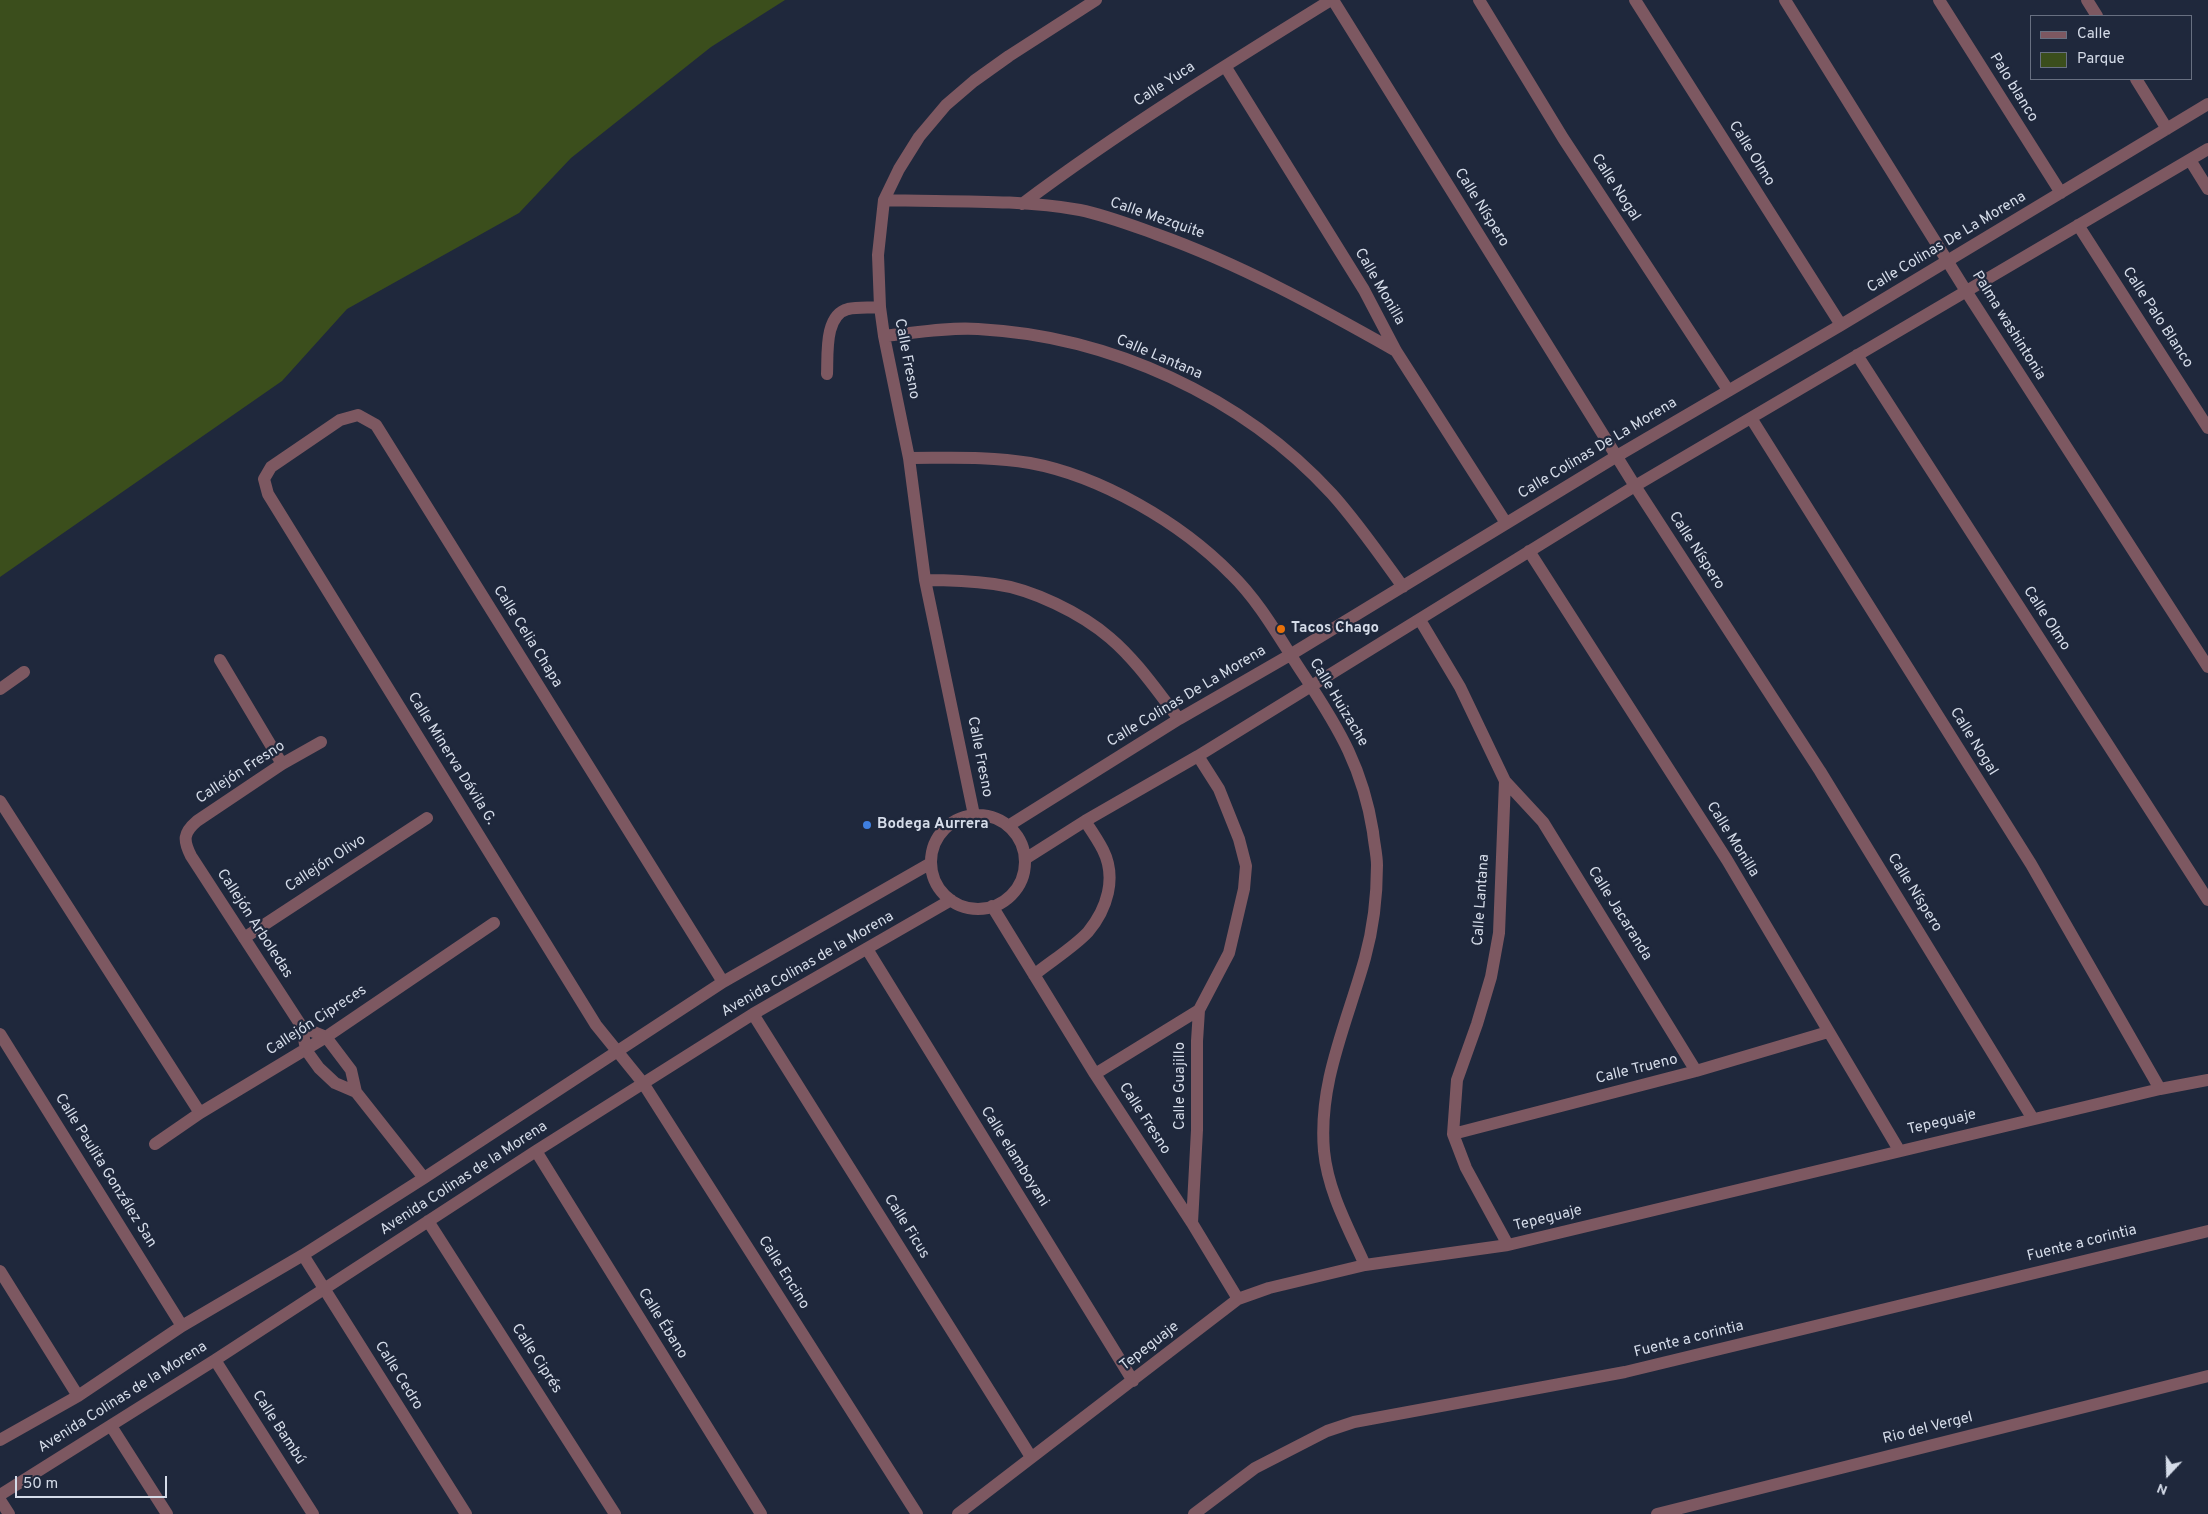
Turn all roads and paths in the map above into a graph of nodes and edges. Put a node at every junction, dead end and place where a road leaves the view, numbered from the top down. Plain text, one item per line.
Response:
1 (1096, 0) edge
2 (1332, 0) edge
3 (1479, 0) edge
4 (1635, 0) edge
5 (1785, 0) edge
6 (1939, 0) edge
7 (2087, 0) edge
8 (2097, 15) edge
9 (1225, 66) junction
10 (2137, 80) edge
11 (2208, 104) edge
12 (2167, 129) junction
13 (2208, 149) edge
14 (2190, 160) junction
15 (2208, 188) edge
16 (2061, 193) junction
17 (884, 200) junction
18 (1022, 204) junction
19 (2078, 225) junction
20 (1948, 261) junction
21 (1966, 291) junction
22 (880, 308) junction
23 (1841, 325) junction
24 (884, 336) junction
25 (1396, 351) junction
26 (1858, 355) junction
27 (827, 374) dead end
28 (1728, 390) junction
29 (1751, 418) junction
30 (2208, 428) edge
31 (1616, 456) junction
32 (909, 458) junction
33 (264, 479) joint
34 (1635, 486) junction
35 (1506, 523) junction
36 (1528, 552) junction
37 (925, 580) junction
38 (1403, 587) junction
39 (1420, 620) junction
40 (1290, 655) junction
41 (220, 660) dead end
42 (2208, 667) edge
43 (24, 672) dead end
44 (1310, 685) junction
45 (0, 689) edge
46 (1179, 719) junction
47 (321, 742) dead end
48 (1198, 756) junction
49 (282, 764) junction
50 (1505, 781) junction
51 (0, 801) edge
52 (974, 815) junction
53 (427, 818) dead end
54 (1085, 821) junction
55 (1008, 826) junction
56 (184, 837) joint
57 (1025, 859) junction
58 (931, 863) junction
59 (951, 900) junction
60 (2208, 900) edge
61 (992, 906) junction
62 (494, 923) dead end
63 (244, 938) junction
64 (867, 949) junction
65 (1034, 975) junction
66 (723, 982) junction
67 (1199, 1010) junction
68 (753, 1014) junction
69 (302, 1027) junction
70 (1828, 1032) junction
71 (0, 1034) edge
72 (326, 1037) junction
73 (306, 1050) junction
74 (618, 1051) junction
75 (1696, 1071) junction
76 (1095, 1074) junction
77 (2208, 1080) edge
78 (643, 1083) junction
79 (2160, 1089) junction
80 (356, 1092) junction
81 (200, 1113) junction
82 (2033, 1119) junction
83 (1453, 1134) junction
84 (155, 1144) dead end
85 (1899, 1150) junction
86 (536, 1151) junction
87 (424, 1178) junction
88 (428, 1221) junction
89 (1192, 1223) junction
90 (2208, 1230) edge
91 (1508, 1245) junction
92 (303, 1255) junction
93 (1365, 1265) junction
94 (0, 1271) edge
95 (324, 1289) junction
96 (1238, 1299) junction
97 (182, 1326) junction
98 (215, 1360) junction
99 (2208, 1376) edge
100 (1133, 1381) junction
101 (78, 1396) junction
102 (111, 1426) junction
103 (0, 1440) edge
104 (1031, 1457) junction
105 (0, 1495) edge
106 (0, 1500) edge
107 (9, 1514) edge
108 (167, 1514) edge
109 (313, 1514) edge
110 (466, 1514) edge
111 (615, 1514) edge
112 (761, 1514) edge
113 (918, 1514) edge
114 (958, 1514) edge
115 (1194, 1514) edge
116 (1656, 1514) edge

1 - 17 street, Calle Fresno
2 - 9 street, Calle Yuca
2 - 31 street, Calle Níspero
3 - 28 street, Calle Nogal
4 - 23 street, Calle Olmo
5 - 20 street, Palma washintonia
6 - 16 street, Palo blanco
7 - 8 street
9 - 18 street, Calle Yuca
9 - 25 street, Calle Monilla
10 - 12 street
11 - 12 street, Calle Colinas De La Morena
12 - 16 street, Calle Colinas De La Morena
13 - 14 street
14 - 15 street
14 - 19 street
16 - 20 street, Calle Colinas De La Morena
17 - 18 street, Calle Mezquite
17 - 22 street, Calle Fresno
18 - 25 street, Calle Mezquite
19 - 21 street
19 - 30 street, Calle Palo Blanco
20 - 21 street, Palma washintonia
20 - 23 street, Calle Colinas De La Morena
21 - 26 street
21 - 42 street, Palma washintonia
22 - 24 street, Calle Fresno
22 - 27 street
23 - 28 street, Calle Colinas De La Morena
24 - 32 street, Calle Fresno
24 - 38 street, Calle Lantana
25 - 35 street, Calle Monilla
26 - 29 street
26 - 60 street, Calle Olmo
28 - 31 street, Calle Colinas De La Morena
29 - 34 street
29 - 79 street, Calle Nogal
31 - 34 street, Calle Níspero
31 - 35 street, Calle Colinas De La Morena
32 - 37 street, Calle Fresno
32 - 40 street, Calle Huizache
33 - 66 street, Calle Celia Chapa
33 - 74 street, Calle Minerva Dávila G.
34 - 36 street
34 - 82 street, Calle Níspero
35 - 38 street, Calle Colinas De La Morena
36 - 39 street
36 - 70 street, Calle Monilla
37 - 46 street
37 - 52 street, Calle Fresno
38 - 40 street, Calle Colinas De La Morena
39 - 44 street
39 - 50 street, Calle Lantana
40 - 44 street, Calle Huizache
40 - 46 street, Calle Colinas De La Morena
41 - 49 street
43 - 45 street
44 - 48 street
44 - 93 street, Calle Huizache
46 - 55 street, Calle Colinas De La Morena
47 - 49 street, Callejón Fresno
48 - 54 street
48 - 67 street, Calle Guajillo
49 - 56 street, Callejón Fresno
50 - 75 street, Calle Jacaranda
50 - 83 street, Calle Lantana
51 - 81 street
52 - 55 street
52 - 58 street
53 - 63 street, Callejón Olivo
54 - 57 street
54 - 65 street
55 - 57 street
56 - 63 street, Callejón Arboledas
57 - 61 street
58 - 59 street
58 - 66 street, Avenida Colinas de la Morena
59 - 61 street
59 - 64 street, Avenida Colinas de la Morena
61 - 65 street, Calle Fresno
62 - 72 street, Callejón Cipreces
63 - 69 street, Callejón Arboledas
64 - 68 street, Avenida Colinas de la Morena
64 - 100 street, Calle elamboyani
65 - 76 street, Calle Fresno
66 - 74 street, Avenida Colinas de la Morena
67 - 76 street, Calle Guajillo
67 - 89 street, Calle Guajillo
68 - 78 street, Avenida Colinas de la Morena
68 - 104 street, Calle Ficus
69 - 72 street
69 - 73 street, Callejón Arboledas
70 - 75 street, Calle Trueno
70 - 85 street, Calle Monilla
71 - 97 street, Calle Paulita González San
72 - 73 street, Callejón Cipreces
72 - 80 street, Callejón Arboledas
73 - 80 street, Callejón Arboledas
73 - 81 street, Callejón Cipreces
74 - 78 street, Calle Encino
74 - 87 street, Avenida Colinas de la Morena
75 - 83 street, Calle Trueno
76 - 89 street, Calle Fresno
77 - 79 street, Tepeguaje
78 - 86 street, Avenida Colinas de la Morena
78 - 113 street, Calle Encino
79 - 82 street, Tepeguaje
80 - 87 street, Callejón Arboledas
81 - 84 street, Callejón Cipreces
82 - 85 street, Tepeguaje
83 - 91 street, Calle Lantana
85 - 91 street, Tepeguaje
86 - 88 street, Avenida Colinas de la Morena
86 - 112 street, Calle Ébano
87 - 92 street, Avenida Colinas de la Morena
88 - 95 street, Avenida Colinas de la Morena
88 - 111 street, Calle Ciprés
89 - 96 street, Calle Fresno
90 - 115 street, Fuente a corintia
91 - 93 street, Tepeguaje
92 - 95 street, Calle Cedro
92 - 97 street, Avenida Colinas de la Morena
93 - 96 street, Tepeguaje
94 - 101 street
95 - 98 street, Avenida Colinas de la Morena
95 - 110 street, Calle Cedro
96 - 100 street, Tepeguaje
97 - 101 street, Avenida Colinas de la Morena
98 - 102 street, Avenida Colinas de la Morena
98 - 109 street, Calle Bambú
99 - 116 street, Rio del Vergel
100 - 104 street, Tepeguaje
101 - 103 street, Avenida Colinas de la Morena
102 - 105 street, Avenida Colinas de la Morena
102 - 108 street
104 - 114 street, Tepeguaje
106 - 107 street

